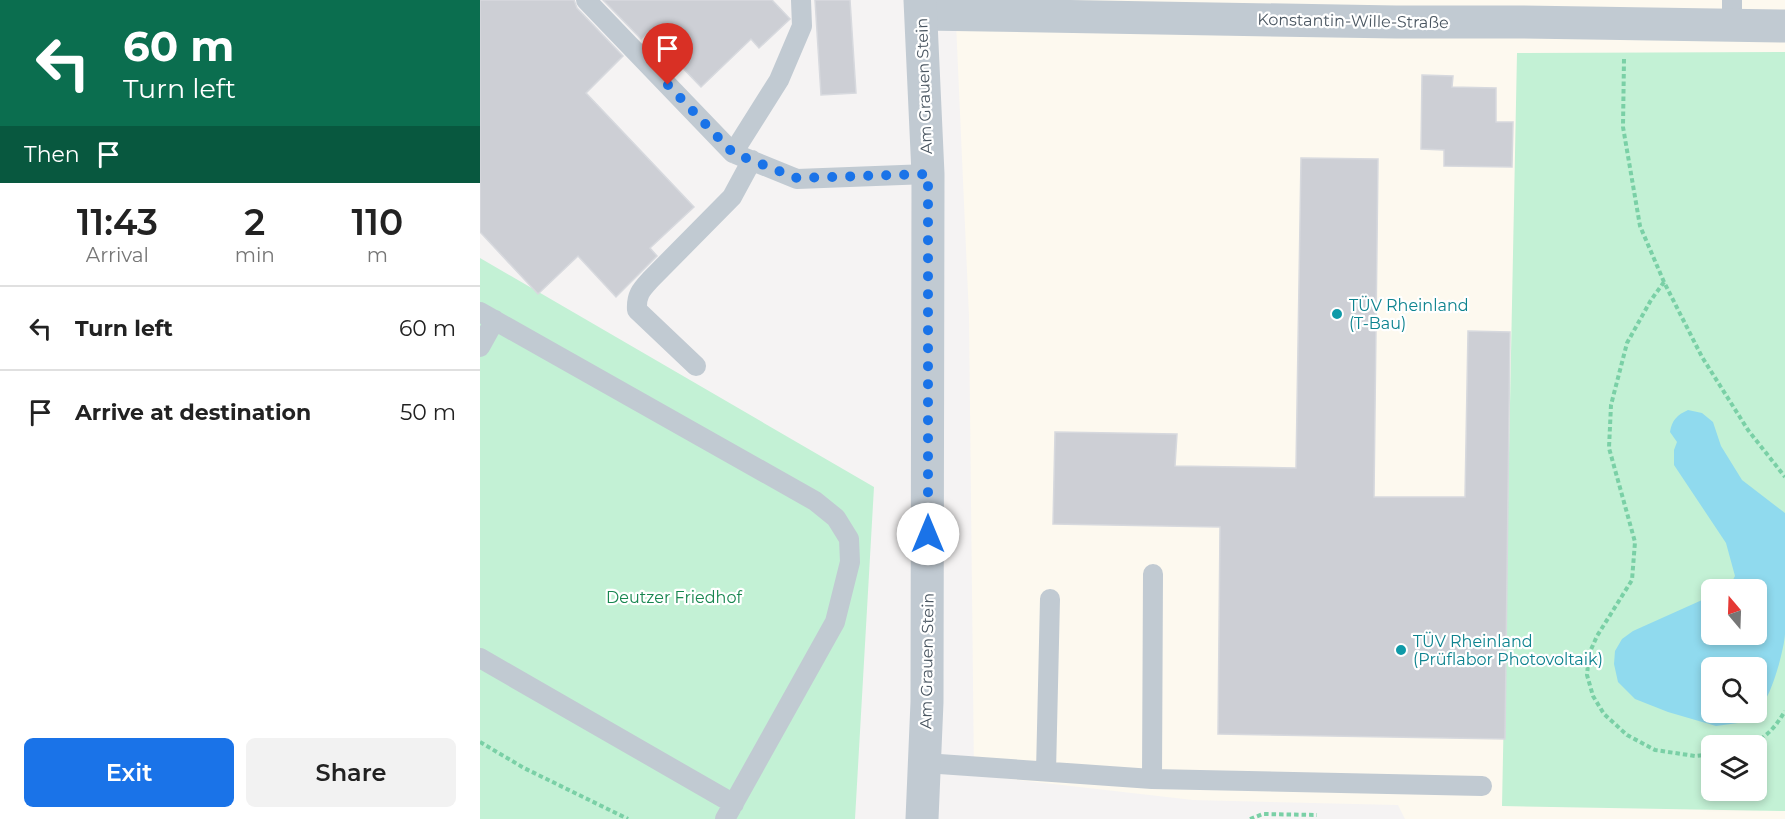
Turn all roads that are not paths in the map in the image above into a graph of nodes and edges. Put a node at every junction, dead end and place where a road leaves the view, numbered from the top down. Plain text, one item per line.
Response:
1 (586, 0) edge
2 (801, 0) edge
3 (921, 7) edge
4 (1090, 9) edge
5 (1224, 10) edge
6 (1732, 13) edge
7 (1785, 26) edge
8 (733, 153) junction
9 (752, 160) junction
10 (928, 174) junction
11 (488, 316) edge
12 (480, 347) edge
13 (696, 366) dead end
14 (1153, 574) dead end
15 (1050, 599) dead end
16 (480, 658) edge
17 (925, 763) junction
18 (1046, 772) junction
19 (1152, 779) junction
20 (1482, 786) dead end
21 (730, 811) edge
22 (922, 819) edge

1 - 8 lane
2 - 8 lane
3 - 4 street, Konstantin-Wille-Straße
3 - 10 street, Am Grauen Stein
4 - 5 street, Konstantin-Wille-Straße
5 - 6 street, Konstantin-Wille-Straße
6 - 7 street, Konstantin-Wille-Straße
8 - 9 lane
9 - 10 lane
9 - 13 lane
10 - 17 street, Am Grauen Stein
11 - 12 lane
11 - 21 lane
14 - 19 lane
15 - 18 lane
16 - 21 lane
17 - 18 lane
17 - 22 street, Am Grauen Stein
18 - 19 lane
19 - 20 lane

